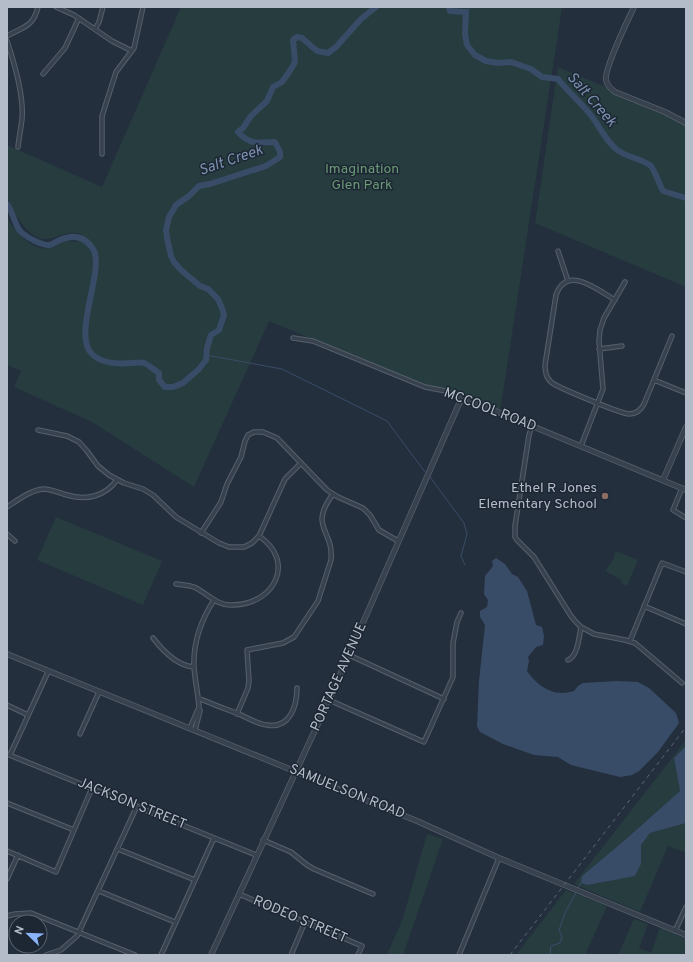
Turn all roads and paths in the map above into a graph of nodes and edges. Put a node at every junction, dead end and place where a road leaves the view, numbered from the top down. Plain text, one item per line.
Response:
1 (38, 7) edge
2 (56, 7) edge
3 (103, 7) edge
4 (143, 7) edge
5 (634, 7) edge
6 (68, 9) edge
7 (79, 18) junction
8 (96, 29) junction
9 (7, 36) edge
10 (7, 41) edge
11 (132, 51) junction
12 (43, 74) dead end
13 (686, 123) edge
14 (18, 147) dead end
15 (102, 154) dead end
16 (558, 251) dead end
17 (568, 281) junction
18 (625, 282) dead end
19 (615, 300) junction
20 (672, 336) dead end
21 (293, 338) dead end
22 (622, 346) dead end
23 (599, 349) junction
24 (654, 380) junction
25 (686, 393) edge
26 (462, 397) junction
27 (598, 404) junction
28 (532, 426) junction
29 (686, 427) edge
30 (38, 430) dead end
31 (581, 446) junction
32 (301, 463) junction
33 (117, 480) junction
34 (663, 480) junction
35 (684, 489) edge
36 (333, 494) junction
37 (7, 506) edge
38 (686, 518) edge
39 (201, 533) junction
40 (7, 534) edge
41 (260, 536) junction
42 (15, 541) dead end
43 (398, 541) junction
44 (686, 572) edge
45 (176, 584) dead end
46 (214, 600) junction
47 (644, 606) junction
48 (461, 613) dead end
49 (686, 624) edge
50 (581, 627) junction
51 (153, 638) dead end
52 (630, 641) junction
53 (7, 654) edge
54 (348, 656) junction
55 (568, 660) dead end
56 (194, 667) junction
57 (48, 672) junction
58 (682, 683) dead end
59 (297, 688) dead end
60 (99, 692) junction
61 (198, 698) junction
62 (444, 699) junction
63 (329, 700) junction
64 (7, 705) edge
65 (199, 707) junction
66 (237, 714) junction
67 (28, 715) junction
68 (190, 728) junction
69 (195, 730) junction
70 (80, 734) dead end
71 (8, 754) edge
72 (296, 772) junction
73 (92, 788) junction
74 (7, 803) edge
75 (137, 806) junction
76 (74, 830) junction
77 (214, 838) junction
78 (263, 840) junction
79 (118, 849) junction
80 (7, 851) edge
81 (18, 855) junction
82 (256, 855) junction
83 (499, 858) junction
84 (7, 879) edge
85 (195, 880) junction
86 (99, 891) junction
87 (239, 894) junction
88 (373, 894) dead end
89 (686, 907) edge
90 (7, 916) edge
91 (176, 922) junction
92 (305, 922) junction
93 (675, 931) junction
94 (79, 932) junction
95 (686, 935) edge
96 (46, 955) edge
97 (135, 955) edge
98 (161, 955) edge
99 (211, 955) edge
100 (291, 955) edge
101 (358, 955) edge
102 (459, 955) edge

1 - 9 street
2 - 6 street
3 - 8 street
4 - 11 street
5 - 13 street
6 - 7 street
7 - 8 street
7 - 12 street
8 - 11 street
10 - 14 street
11 - 15 street
16 - 17 street
17 - 19 street
17 - 27 street
18 - 19 street
19 - 23 street
20 - 24 street
21 - 26 street, MCCOOL ROAD
22 - 23 street
23 - 27 street
24 - 25 street
24 - 27 street
26 - 28 street, MCCOOL ROAD
26 - 43 street, PORTAGE AVENUE
27 - 31 street
28 - 31 street, MCCOOL ROAD
28 - 50 street
29 - 34 street
30 - 33 street
31 - 34 street, MCCOOL ROAD
32 - 36 street
32 - 39 street
32 - 41 street
33 - 37 street
33 - 39 street
34 - 35 street, MCCOOL ROAD
35 - 38 street
36 - 43 street
36 - 66 street
39 - 41 street
40 - 42 street
41 - 46 street
43 - 54 street, PORTAGE AVENUE
44 - 47 street
45 - 46 street
46 - 56 street
47 - 49 street
47 - 52 street
48 - 62 street
50 - 52 street
50 - 55 street
51 - 56 street
52 - 58 street
53 - 57 street, SAMUELSON ROAD
54 - 62 street
54 - 63 street, PORTAGE AVENUE
56 - 61 street
57 - 60 street, SAMUELSON ROAD
57 - 67 street
59 - 66 street
60 - 68 street, SAMUELSON ROAD
60 - 70 street
61 - 65 street
61 - 66 street
62 - 63 street
63 - 72 street, PORTAGE AVENUE
64 - 67 street
65 - 68 street
65 - 69 street
67 - 71 street
68 - 69 street, SAMUELSON ROAD
69 - 72 street, SAMUELSON ROAD
71 - 73 street, JACKSON STREET
72 - 78 street, PORTAGE AVENUE
72 - 83 street, SAMUELSON ROAD
73 - 75 street, JACKSON STREET
73 - 76 street
74 - 76 street
75 - 77 street, JACKSON STREET
75 - 79 street
76 - 81 street
77 - 82 street, JACKSON STREET
77 - 85 street
78 - 82 street, PORTAGE AVENUE
78 - 88 street
79 - 85 street
79 - 86 street
80 - 81 street
81 - 84 street
82 - 87 street, PORTAGE AVENUE
83 - 93 street, SAMUELSON ROAD
83 - 102 street
85 - 91 street
86 - 91 street
86 - 94 street
87 - 92 street, RODEO STREET
87 - 99 street, PORTAGE AVENUE
89 - 93 street
90 - 94 street
91 - 98 street
92 - 100 street
92 - 101 street, RODEO STREET
93 - 95 street, SAMUELSON ROAD
94 - 96 street
94 - 97 street

